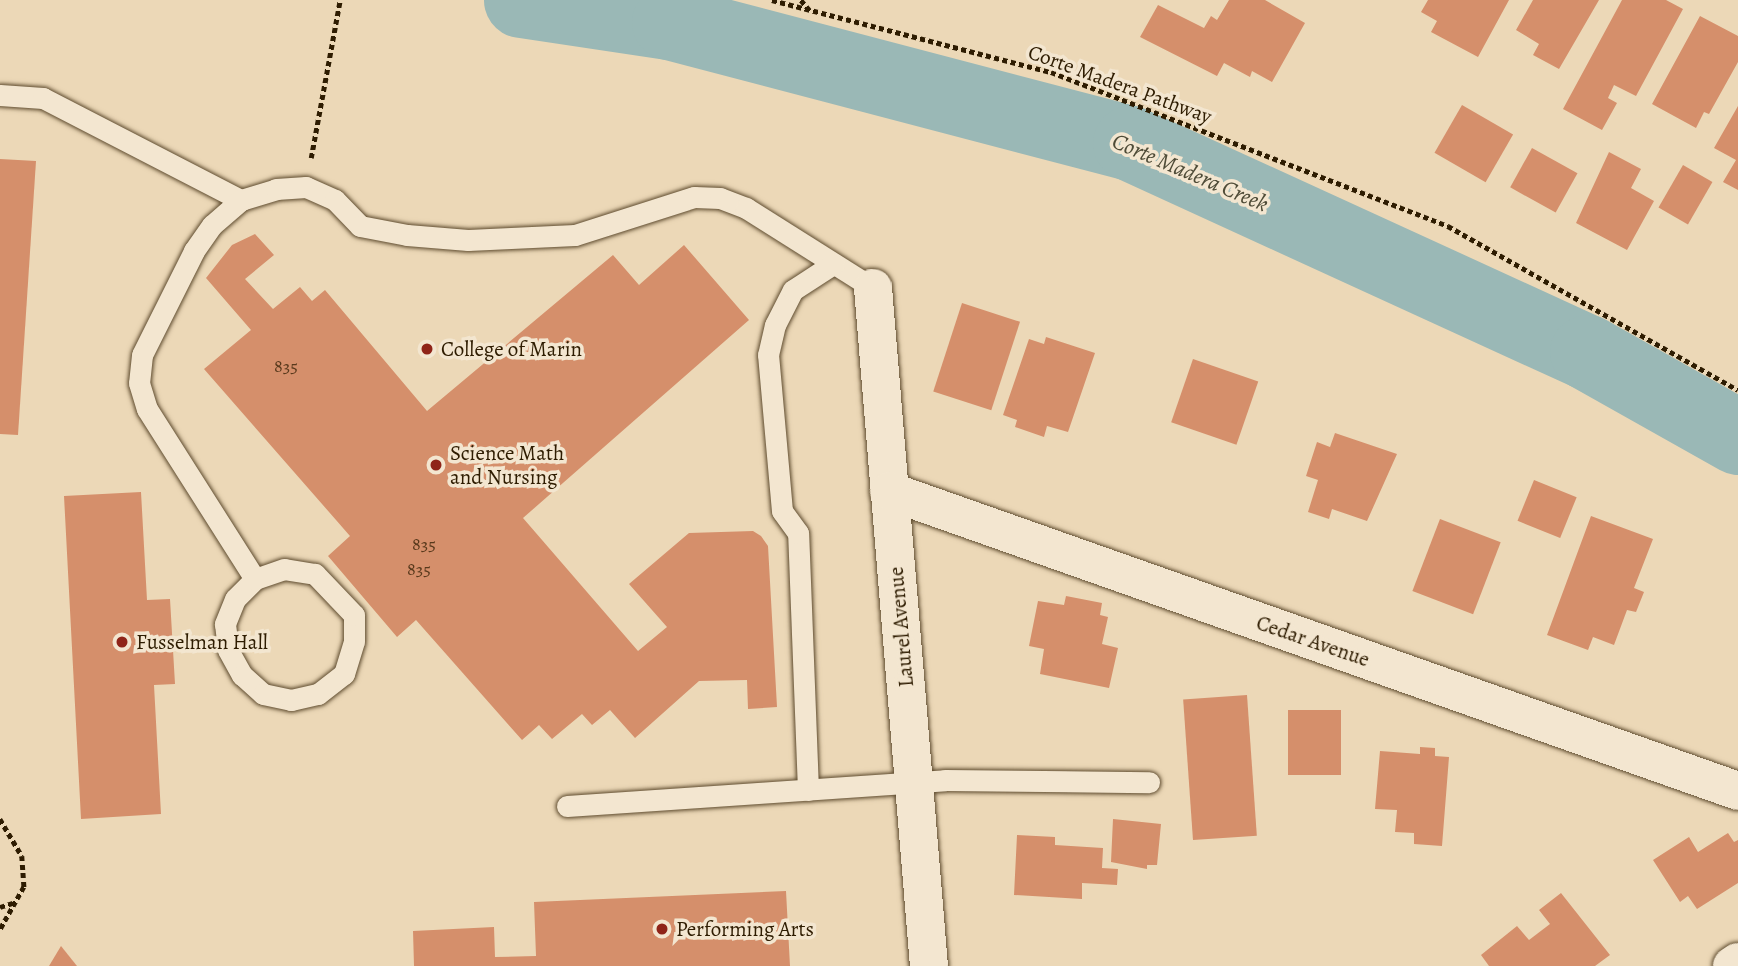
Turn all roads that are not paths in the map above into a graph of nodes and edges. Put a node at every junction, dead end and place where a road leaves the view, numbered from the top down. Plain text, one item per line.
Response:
1 (0, 95) edge
2 (241, 200) junction
3 (832, 264) junction
4 (873, 288) joint
5 (888, 491) junction
6 (255, 579) junction
7 (1149, 782) dead end
8 (916, 783) junction
9 (808, 790) junction
10 (1738, 791) edge
11 (567, 806) dead end
12 (1738, 961) edge
13 (929, 966) edge
14 (1732, 966) edge

1 - 2 lane
2 - 3 lane
2 - 6 lane
3 - 4 lane
3 - 9 lane
4 - 5 street, Laurel Avenue
5 - 8 street, Laurel Avenue
5 - 10 street, Cedar Avenue
6 - 6 lane
7 - 8 lane
8 - 9 lane
8 - 13 street, Laurel Avenue
9 - 11 lane
12 - 14 street

